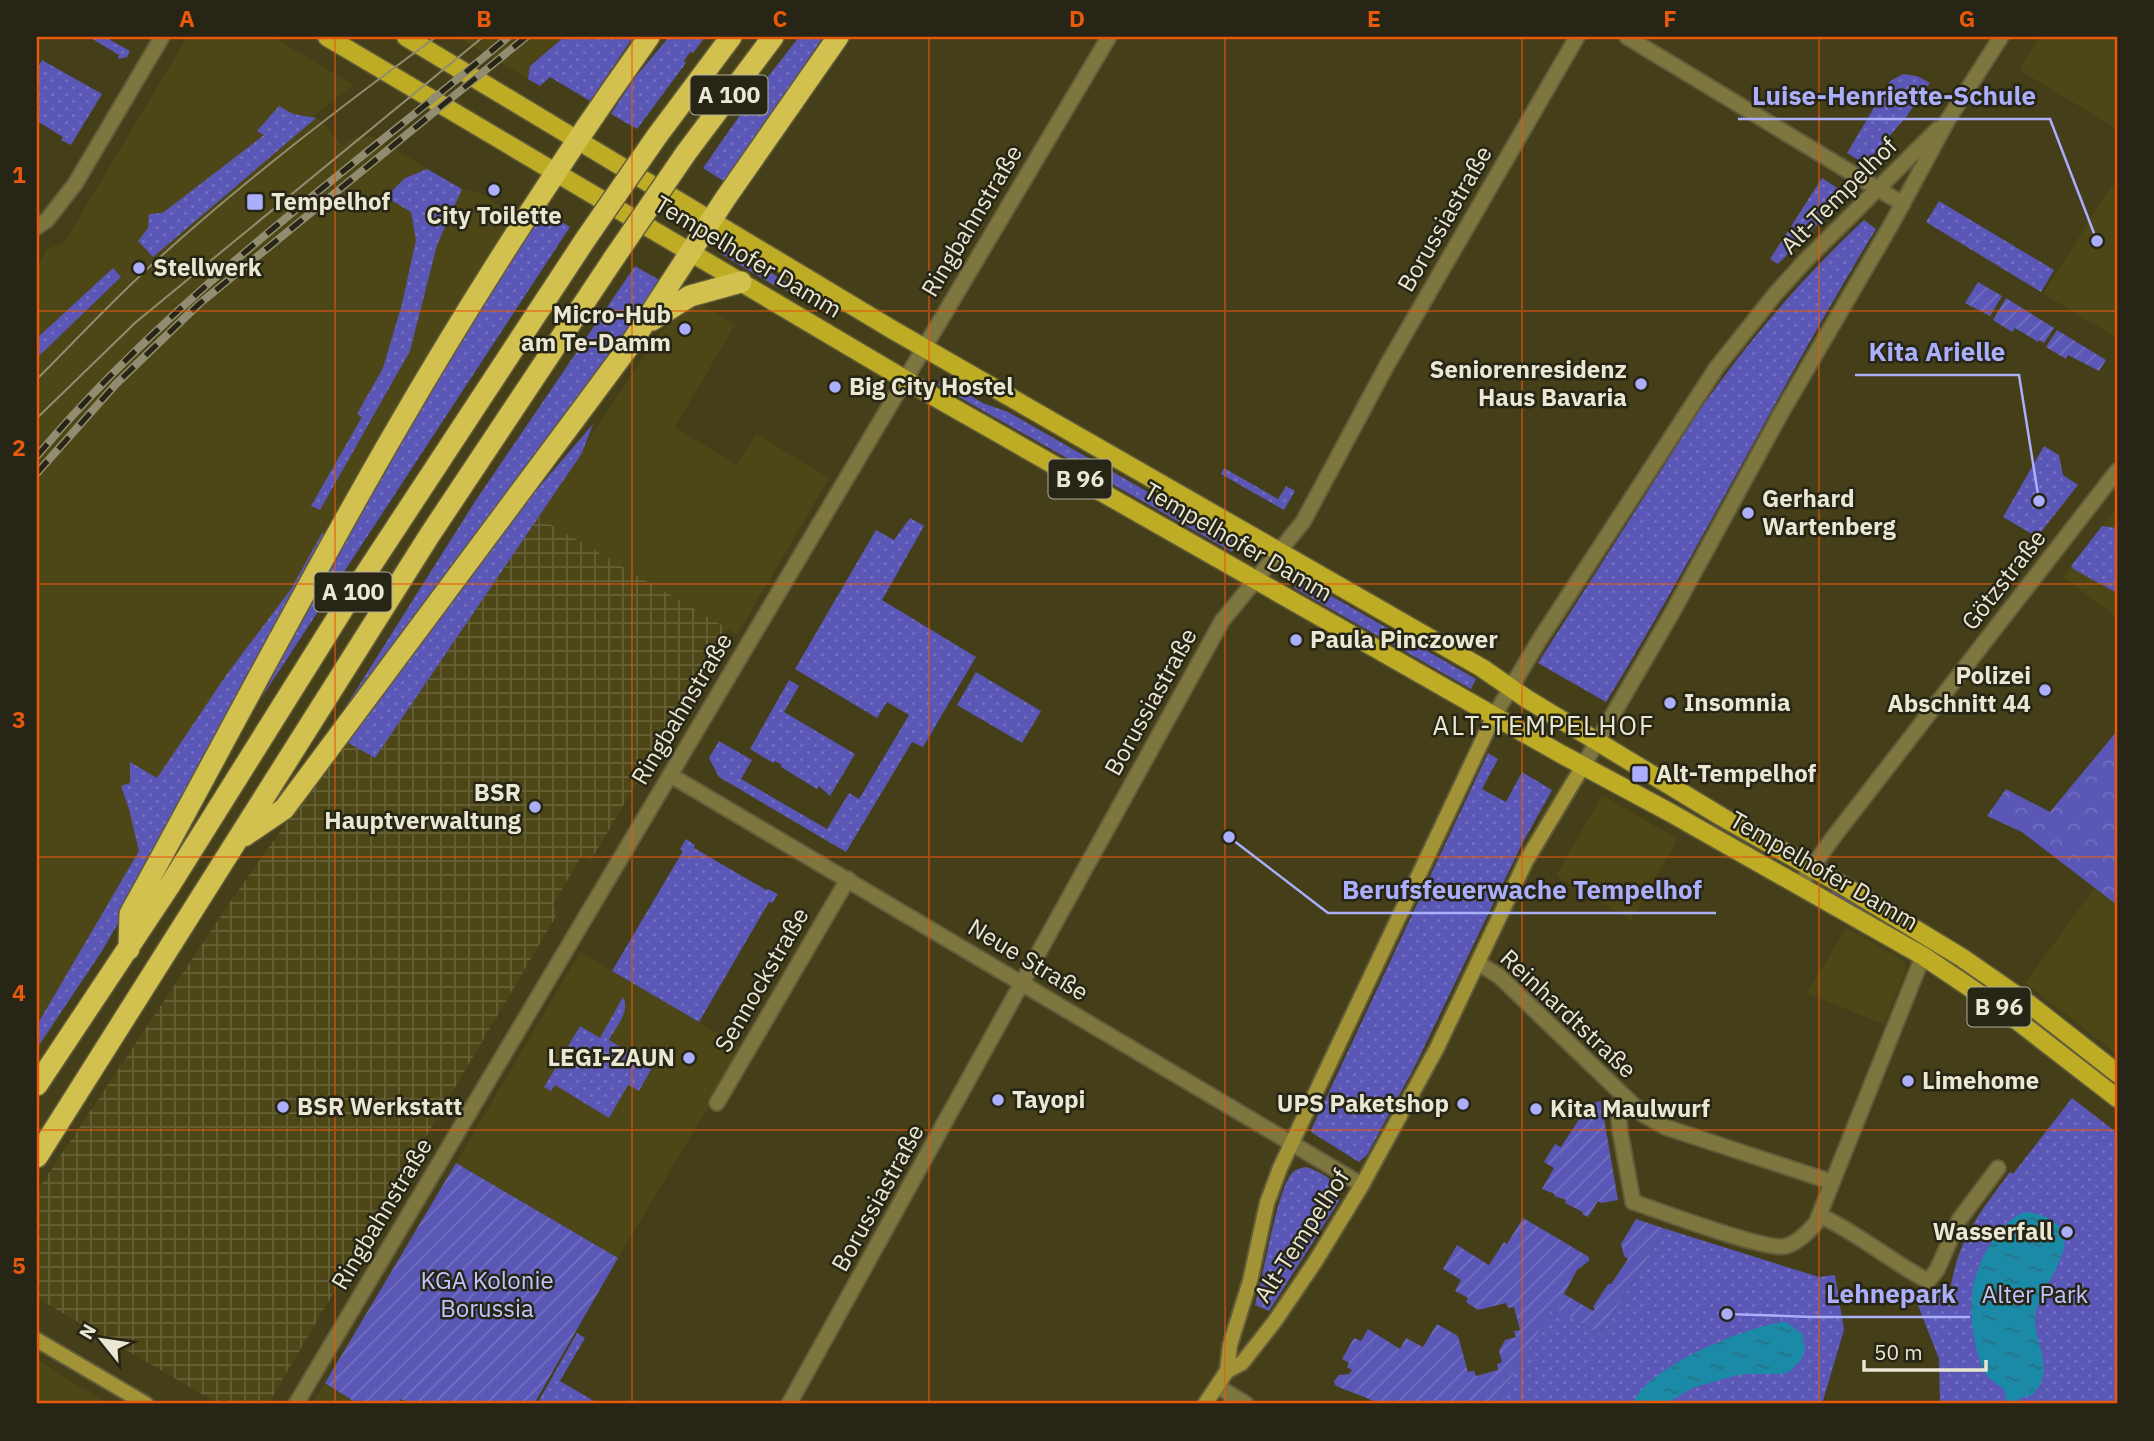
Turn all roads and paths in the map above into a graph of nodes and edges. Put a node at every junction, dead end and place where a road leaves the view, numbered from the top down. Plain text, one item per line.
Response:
1 (162, 37) edge
2 (327, 37) edge
3 (406, 37) edge
4 (649, 37) edge
5 (731, 37) edge
6 (773, 37) edge
7 (838, 37) edge
8 (1109, 37) edge
9 (1577, 37) edge
10 (1628, 37) edge
11 (2001, 37) edge
12 (1949, 118) junction
13 (578, 141) junction
14 (557, 173) junction
15 (1878, 189) junction
16 (1903, 204) junction
17 (711, 221) junction
18 (37, 227) edge
19 (691, 252) junction
20 (741, 282) junction
21 (638, 333) junction
22 (923, 347) junction
23 (904, 379) junction
24 (2117, 471) edge
25 (1278, 552) junction
26 (1255, 579) junction
27 (1510, 688) junction
28 (1494, 716) junction
29 (1597, 740) junction
30 (1583, 766) junction
31 (670, 775) junction
32 (237, 841) junction
33 (1812, 867) junction
34 (848, 879) junction
35 (1800, 885) junction
36 (129, 949) junction
37 (1923, 956) junction
38 (1478, 963) junction
39 (1023, 984) junction
40 (2117, 1073) edge
41 (37, 1085) edge
42 (2117, 1098) edge
43 (1626, 1100) junction
44 (717, 1103) dead end
45 (1291, 1143) junction
46 (37, 1157) edge
47 (1998, 1168) dead end
48 (1832, 1182) junction
49 (1362, 1185) junction
50 (1819, 1215) junction
51 (37, 1340) edge
52 (1227, 1371) junction
53 (1217, 1386) junction
54 (146, 1404) edge
55 (296, 1404) edge
56 (789, 1404) edge
57 (1205, 1404) edge
58 (1247, 1404) edge

1 - 18 street
2 - 14 main road, Tempelhofer Damm / B 96
3 - 13 main road, Tempelhofer Damm / B 96
4 - 13 highway
5 - 36 highway, A 100, bridge
6 - 32 highway, A 100, bridge
7 - 17 highway
8 - 22 street, Ringbahnstraße
9 - 25 street, Borussiastraße
10 - 15 street
11 - 12 street
12 - 15 street, Alt-Tempelhof
12 - 16 street, Alt-Tempelhof
13 - 14 highway
13 - 17 main road, Tempelhofer Damm / B 96
14 - 19 main road, Tempelhofer Damm / B 96
14 - 36 highway
15 - 16 street
15 - 27 street, Alt-Tempelhof
16 - 29 street, Alt-Tempelhof
17 - 19 highway
17 - 22 main road, Tempelhofer Damm / B 96
19 - 20 main road, Tempelhofer Damm / B 96
19 - 21 highway
20 - 21 highway
20 - 23 main road, Tempelhofer Damm / B 96
21 - 32 highway
22 - 23 street, Ringbahnstraße
22 - 25 main road, Tempelhofer Damm / B 96
23 - 26 main road, Tempelhofer Damm / B 96
23 - 31 street, Ringbahnstraße
24 - 33 street, Götzstraße
25 - 26 street, Borussiastraße
25 - 27 main road, Tempelhofer Damm / B 96
26 - 28 main road, Tempelhofer Damm / B 96
26 - 39 street, Borussiastraße
27 - 28 street, Alt-Tempelhof
27 - 29 main road, Tempelhofer Damm / B 96
28 - 30 main road, Tempelhofer Damm / B 96
28 - 45 main road, Alt-Tempelhof
29 - 30 street, Alt-Tempelhof
29 - 33 main road, Tempelhofer Damm / B 96
30 - 35 main road, Tempelhofer Damm / B 96
30 - 38 main road, Alt-Tempelhof
31 - 34 street, Neue Straße
31 - 55 street, Ringbahnstraße
32 - 46 highway, A 100
33 - 35 street, Götzstraße
33 - 40 main road, Tempelhofer Damm / B 96
34 - 39 street, Neue Straße
34 - 44 street, Sennockstraße
35 - 37 main road, Tempelhofer Damm / B 96
36 - 41 highway, A 100
37 - 42 main road, Tempelhofer Damm / B 96
37 - 48 street
38 - 43 street, Reinhardtstraße
38 - 49 main road, Alt-Tempelhof
39 - 45 street, Neue Straße
39 - 56 street, Borussiastraße
43 - 48 street, Reinhardtstraße
43 - 50 street, Reinhardtstraße
45 - 49 street, Neue Straße
45 - 52 main road, Alt-Tempelhof
47 - 50 street
48 - 50 street, Reinhardtstraße
49 - 52 main road, Alt-Tempelhof
51 - 54 main road
52 - 53 main road, Alt-Tempelhof
53 - 57 main road, Alt-Tempelhof
53 - 58 street

